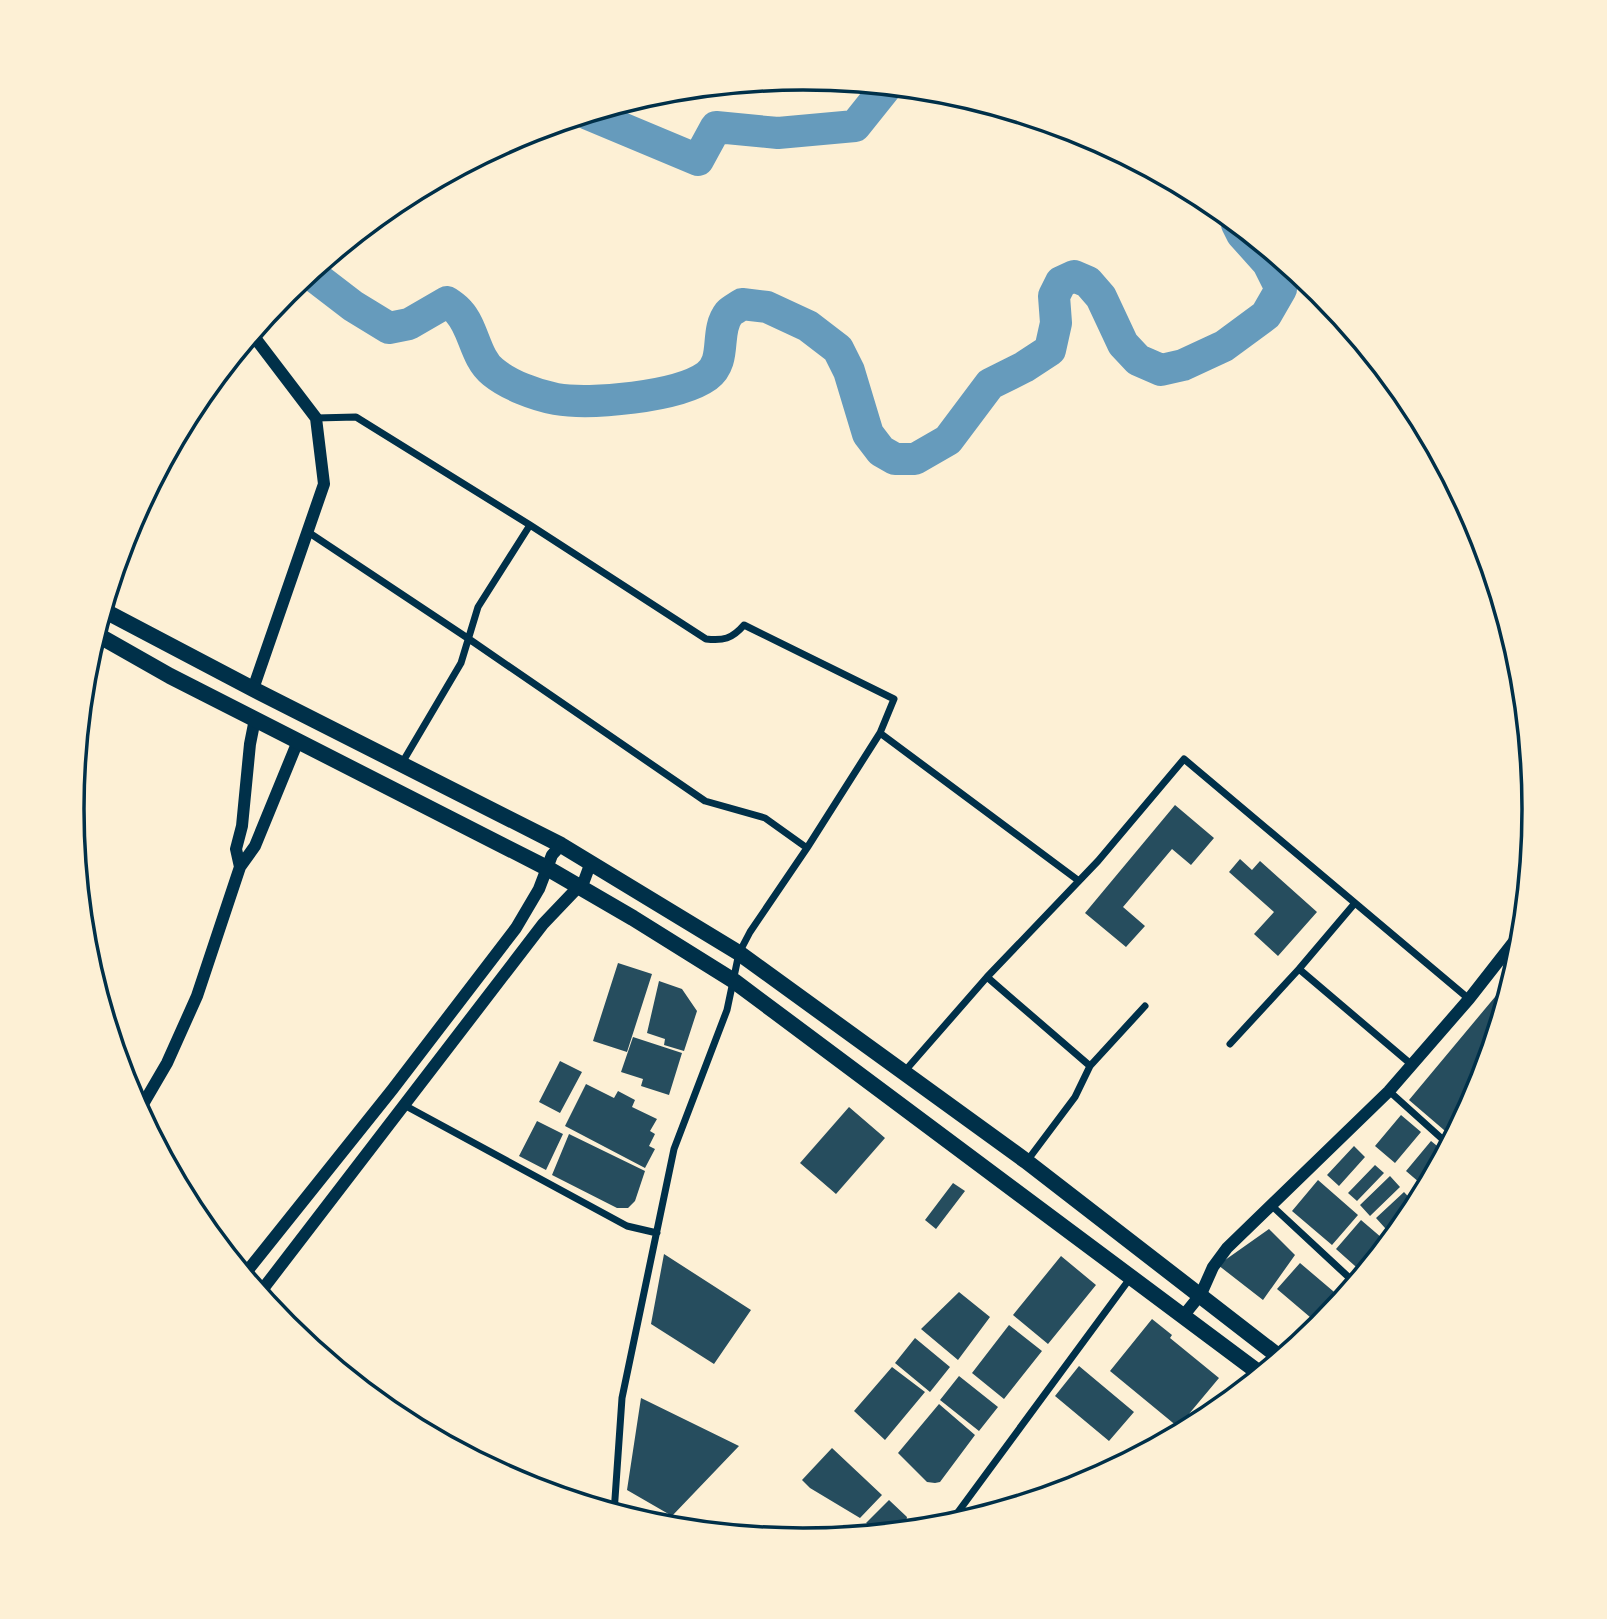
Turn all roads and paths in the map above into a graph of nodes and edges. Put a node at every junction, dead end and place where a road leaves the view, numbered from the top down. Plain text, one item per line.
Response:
1 (258, 341) edge
2 (316, 418) junction
3 (530, 525) junction
4 (308, 532) junction
5 (111, 614) edge
6 (469, 639) junction
7 (105, 640) edge
8 (253, 689) junction
9 (255, 719) junction
10 (880, 733) junction
11 (298, 741) junction
12 (402, 763) junction
13 (561, 845) junction
14 (807, 848) junction
15 (591, 862) junction
16 (240, 867) junction
17 (547, 868) junction
18 (1079, 881) junction
19 (580, 887) junction
20 (1355, 903) junction
21 (1509, 947) edge
22 (739, 953) junction
23 (1299, 969) junction
24 (987, 977) junction
25 (734, 981) junction
26 (1469, 999) junction
27 (1145, 1006) dead end
28 (1230, 1044) dead end
29 (1090, 1066) junction
30 (1412, 1066) junction
31 (904, 1072) junction
32 (1389, 1091) junction
33 (146, 1100) edge
34 (404, 1105) junction
35 (1443, 1140) edge
36 (1026, 1161) junction
37 (1271, 1205) junction
38 (657, 1233) junction
39 (250, 1268) edge
40 (1132, 1276) junction
41 (1349, 1278) edge
42 (265, 1286) edge
43 (1201, 1294) junction
44 (1184, 1315) junction
45 (1274, 1353) edge
46 (1255, 1369) edge
47 (615, 1503) edge
48 (958, 1512) edge

1 - 2 street
2 - 3 street
2 - 4 street
3 - 6 street
3 - 10 street
4 - 6 street
4 - 8 street
5 - 8 main road
6 - 12 street
6 - 14 street
7 - 9 main road
8 - 12 main road
9 - 11 main road
9 - 16 street
10 - 14 street
10 - 18 street
11 - 16 street
11 - 17 main road
12 - 13 main road
13 - 15 main road
13 - 17 street
14 - 22 street
15 - 19 street
15 - 22 main road
16 - 33 street
17 - 19 main road
17 - 39 street
18 - 20 street
18 - 24 street
19 - 25 main road
19 - 34 street
20 - 23 street
20 - 26 street
21 - 26 street
22 - 25 street
22 - 31 main road
23 - 28 street
23 - 30 street
24 - 29 street
24 - 31 street
25 - 38 street
25 - 40 main road
26 - 30 street
27 - 29 street
29 - 36 street
30 - 32 street
31 - 36 main road
32 - 35 street
32 - 37 street
34 - 38 street
34 - 42 street
36 - 43 main road
37 - 41 street
37 - 43 street
38 - 47 street
40 - 44 main road
40 - 48 street
43 - 44 street
43 - 45 main road
44 - 46 main road

